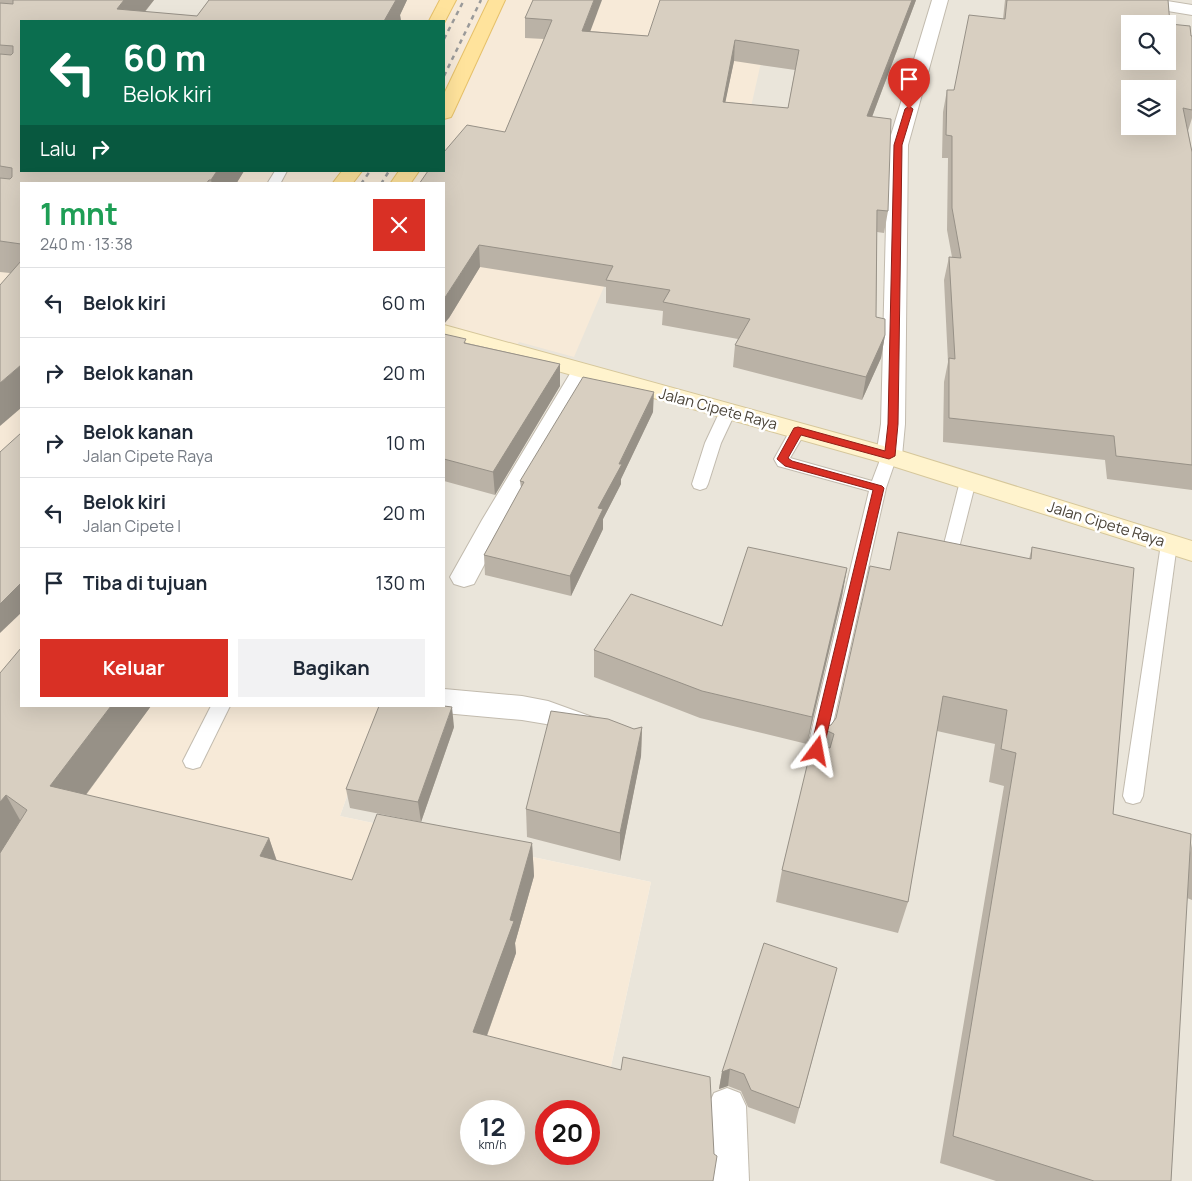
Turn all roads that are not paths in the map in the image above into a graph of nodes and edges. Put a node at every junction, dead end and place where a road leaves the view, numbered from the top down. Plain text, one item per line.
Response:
1 (448, 0) edge
2 (498, 0) edge
3 (940, 0) edge
4 (1131, 0) edge
5 (1192, 10) edge
6 (438, 20) edge
7 (445, 111) edge
8 (351, 172) edge
9 (344, 182) edge
10 (445, 332) edge
11 (583, 372) junction
12 (728, 411) junction
13 (798, 430) junction
14 (889, 456) junction
15 (968, 481) junction
16 (700, 484) dead end
17 (878, 488) junction
18 (1169, 544) junction
19 (951, 548) edge
20 (1192, 552) edge
21 (464, 578) dead end
22 (445, 701) edge
23 (220, 707) edge
24 (608, 734) edge
25 (817, 751) edge
26 (193, 761) dead end
27 (1133, 796) dead end
28 (727, 1106) dead end
29 (730, 1181) edge

1 - 6 main road
2 - 7 main road
3 - 14 street
4 - 5 street
8 - 9 main road
10 - 11 main road, Jalan Cipete Raya
11 - 12 main road, Jalan Cipete Raya
11 - 21 street
12 - 13 main road, Jalan Cipete Raya
12 - 16 lane
13 - 14 main road, Jalan Cipete Raya
13 - 17 lane
14 - 15 main road, Jalan Cipete Raya
14 - 17 lane
15 - 18 main road, Jalan Cipete Raya
15 - 19 lane
17 - 25 lane
18 - 20 main road, Jalan Cipete Raya
18 - 27 lane
22 - 24 street
23 - 26 lane
28 - 29 street

